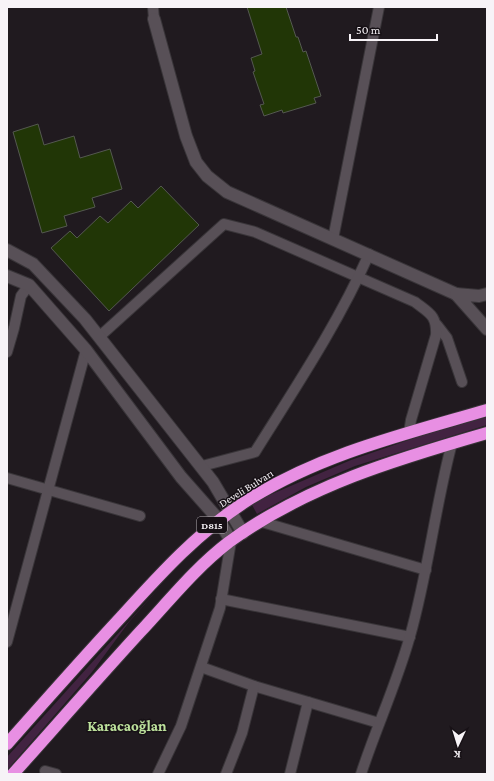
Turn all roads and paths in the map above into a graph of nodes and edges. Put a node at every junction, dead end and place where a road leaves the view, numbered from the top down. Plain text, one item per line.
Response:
1 (153, 7) edge
2 (379, 7) edge
3 (154, 19) joint
4 (333, 239) junction
5 (7, 250) edge
6 (369, 254) junction
7 (7, 276) edge
8 (359, 276) junction
9 (29, 285) junction
10 (456, 294) junction
11 (487, 294) edge
12 (487, 317) edge
13 (437, 325) junction
14 (487, 328) edge
15 (99, 337) junction
16 (86, 350) junction
17 (7, 352) edge
18 (462, 382) dead end
19 (487, 410) edge
20 (409, 433) junction
21 (487, 433) edge
22 (452, 443) junction
23 (202, 466) junction
24 (7, 478) edge
25 (48, 489) junction
26 (232, 511) junction
27 (140, 516) dead end
28 (219, 520) junction
29 (262, 522) junction
30 (243, 533) junction
31 (231, 541) junction
32 (426, 570) junction
33 (222, 599) junction
34 (410, 637) junction
35 (7, 642) edge
36 (201, 667) junction
37 (254, 686) junction
38 (308, 702) junction
39 (379, 723) junction
40 (7, 744) edge
41 (45, 771) dead end
42 (13, 774) edge
43 (56, 774) edge
44 (158, 774) edge
45 (226, 774) edge
46 (290, 774) edge
47 (361, 774) edge

1 - 3 street
2 - 4 street
3 - 4 street
4 - 6 street
5 - 15 street
6 - 8 street
6 - 10 street
7 - 9 street
8 - 13 street
8 - 15 street
8 - 23 street
9 - 16 street
9 - 17 street
10 - 11 street
10 - 14 street
12 - 14 street
13 - 18 street
13 - 20 street
15 - 23 street
16 - 25 street
16 - 28 street
19 - 20 highway, Develi Bulvarı / D815
20 - 26 highway, Develi Bulvarı / D815
21 - 22 highway, D815
22 - 29 highway, D815
22 - 32 street
23 - 26 street
24 - 25 street
25 - 27 street
25 - 35 street
26 - 28 highway, Develi Bulvarı / D815
26 - 30 street
28 - 31 street
28 - 40 highway, Develi Bulvarı / D815
29 - 30 highway, D815
29 - 32 street
30 - 31 highway, D815
31 - 33 street
31 - 42 highway, D815
32 - 34 street
33 - 34 street
33 - 36 street
34 - 39 street
36 - 37 street
36 - 44 street
37 - 38 street
37 - 45 street
38 - 39 street
38 - 46 street
39 - 47 street
41 - 43 street

